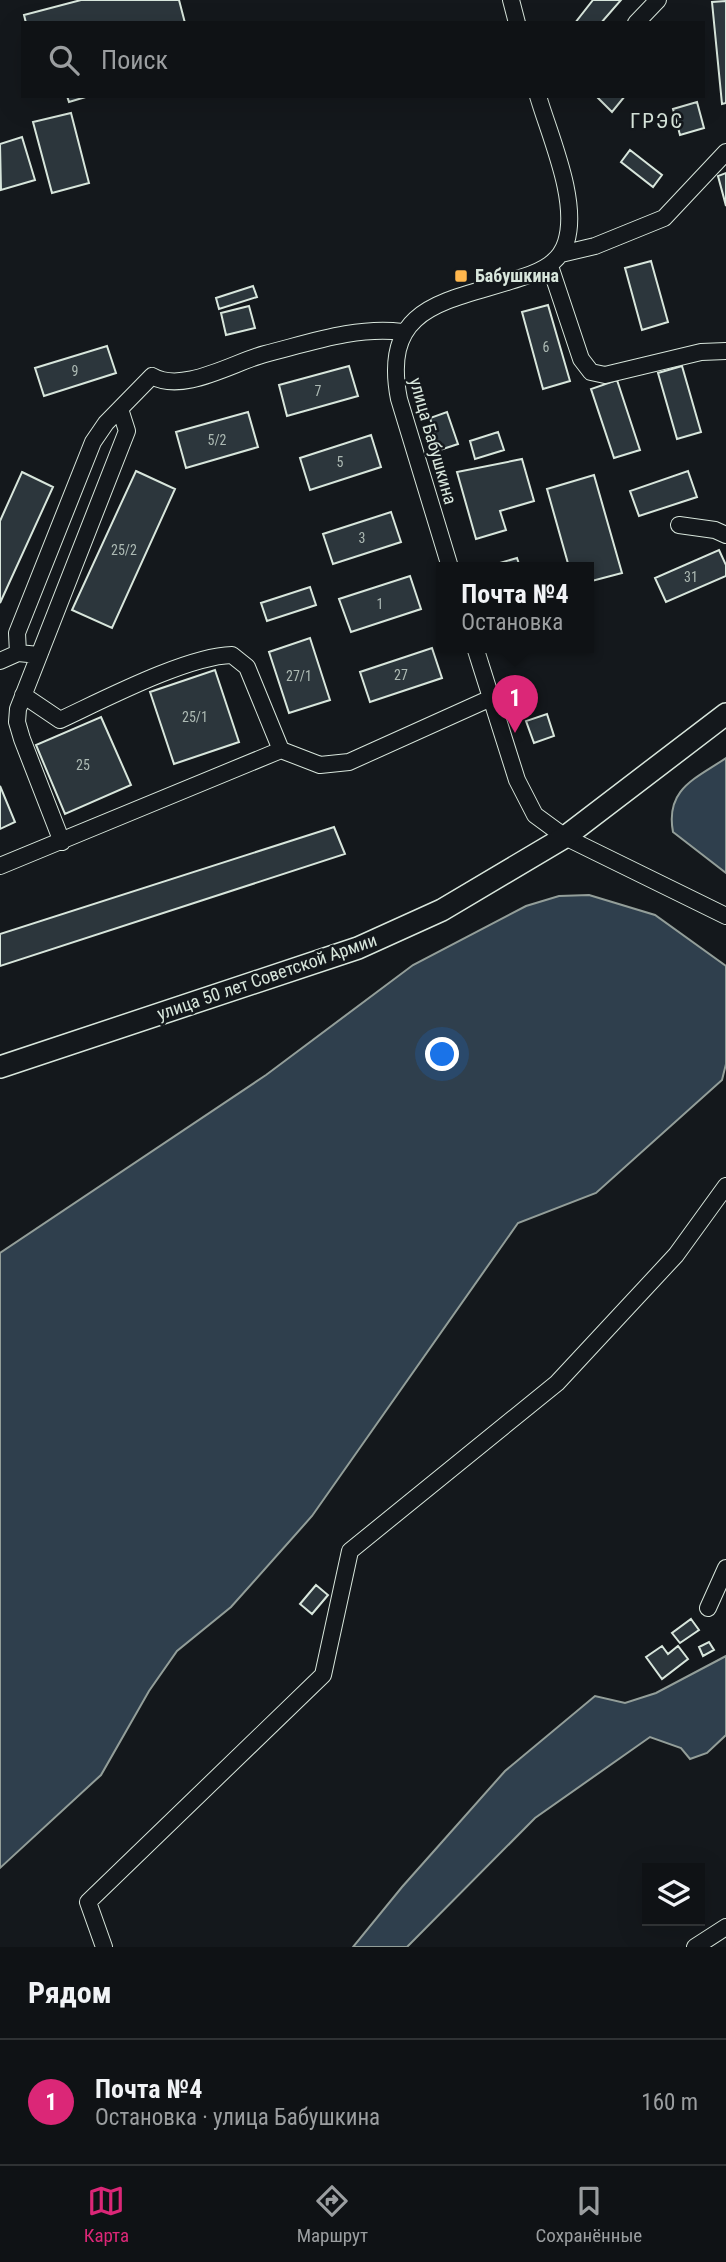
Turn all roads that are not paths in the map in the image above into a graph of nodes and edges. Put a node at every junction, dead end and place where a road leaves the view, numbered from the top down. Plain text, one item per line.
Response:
1 (511, 0) edge
2 (658, 0) edge
3 (516, 21) edge
4 (638, 21) edge
5 (545, 99) edge
6 (726, 152) edge
7 (556, 260) junction
8 (402, 332) junction
9 (726, 351) edge
10 (120, 409) junction
11 (679, 525) dead end
12 (726, 535) edge
13 (448, 562) edge
14 (18, 653) junction
15 (477, 653) edge
16 (39, 655) junction
17 (0, 661) edge
18 (23, 695) junction
19 (491, 698) junction
20 (726, 714) edge
21 (281, 750) junction
22 (565, 837) junction
23 (62, 842) junction
24 (0, 866) edge
25 (726, 916) edge
26 (0, 1067) edge
27 (726, 1186) edge
28 (726, 1569) edge
29 (708, 1608) dead end
30 (726, 1927) edge
31 (104, 1947) edge
32 (695, 1947) edge

1 - 3 street
2 - 4 street
5 - 7 street
6 - 7 street
7 - 8 street
7 - 9 street
8 - 10 street
8 - 13 street, улица Бабушкина
10 - 14 street
10 - 16 street
11 - 12 street
14 - 16 street
14 - 17 street
15 - 19 street
16 - 18 street
18 - 21 street
18 - 23 street
19 - 21 street
19 - 22 street
20 - 22 main road, улица 50 лет Советской Армии
21 - 23 street
22 - 25 street
22 - 26 main road, улица 50 лет Советской Армии
23 - 24 street
27 - 31 street
28 - 29 street
30 - 32 street

